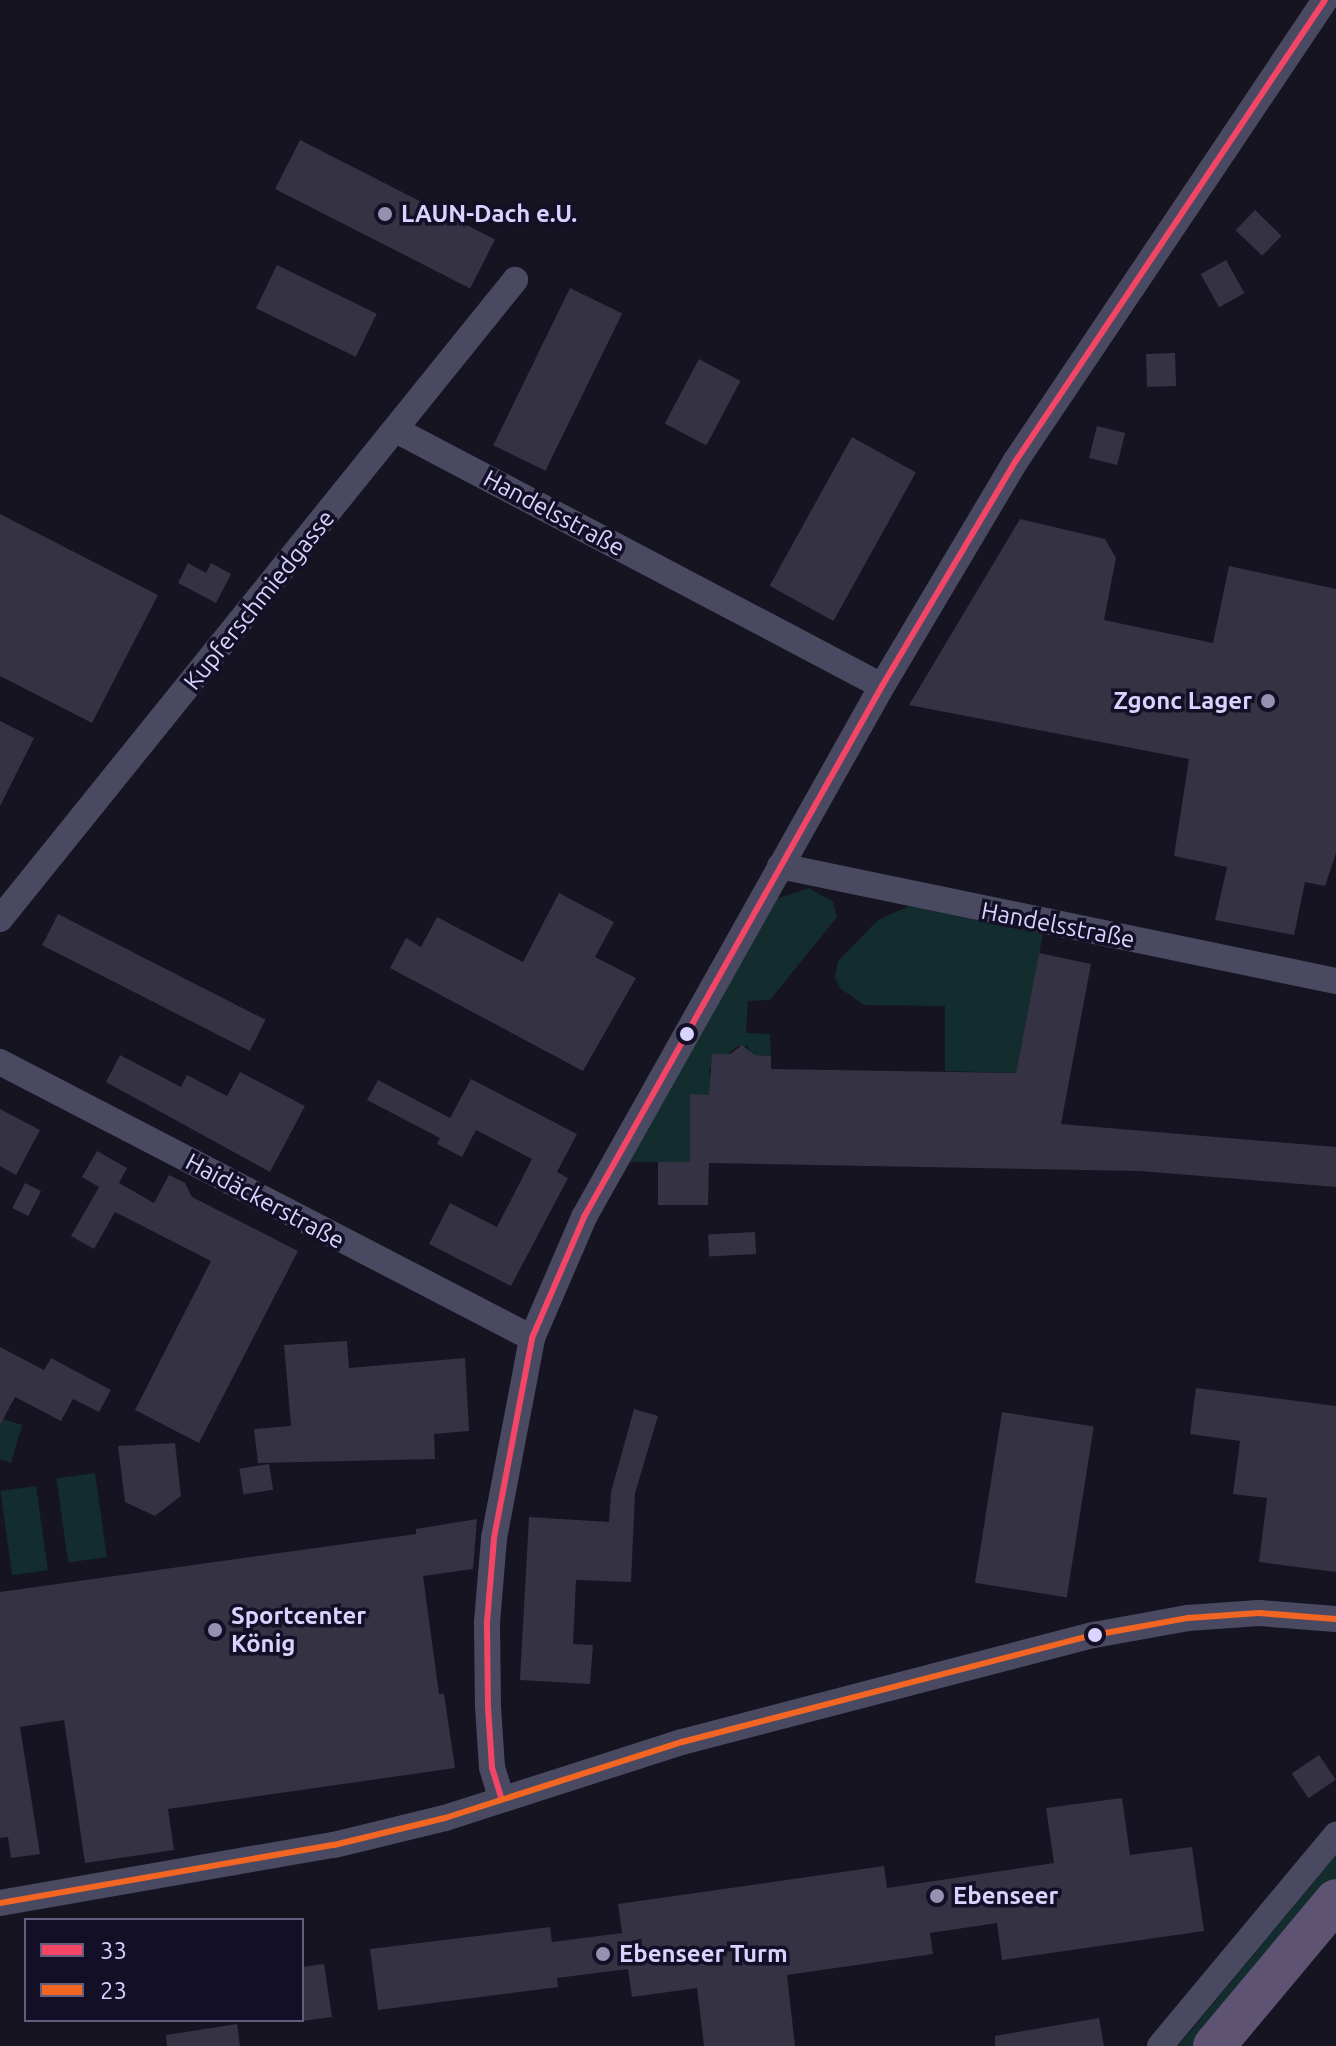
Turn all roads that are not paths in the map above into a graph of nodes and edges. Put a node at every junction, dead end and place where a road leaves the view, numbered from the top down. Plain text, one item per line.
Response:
1 (1325, 0) edge
2 (515, 280) dead end
3 (396, 430) junction
4 (882, 686) junction
5 (780, 866) junction
6 (0, 919) edge
7 (1336, 981) edge
8 (0, 1062) edge
9 (532, 1338) junction
10 (1336, 1619) edge
11 (501, 1797) junction
12 (1336, 1835) edge
13 (1336, 1900) edge
14 (0, 1903) edge
15 (1160, 2046) edge
16 (1214, 2046) edge

1 - 4 street
2 - 3 street, Kupferschmiedgasse
3 - 4 street, Handelsstraße
3 - 6 street, Kupferschmiedgasse
4 - 5 street
5 - 7 street, Handelsstraße
5 - 9 street
8 - 9 street, Haidäckerstraße
9 - 11 street
10 - 11 street
11 - 14 street
12 - 15 street
13 - 16 main road

